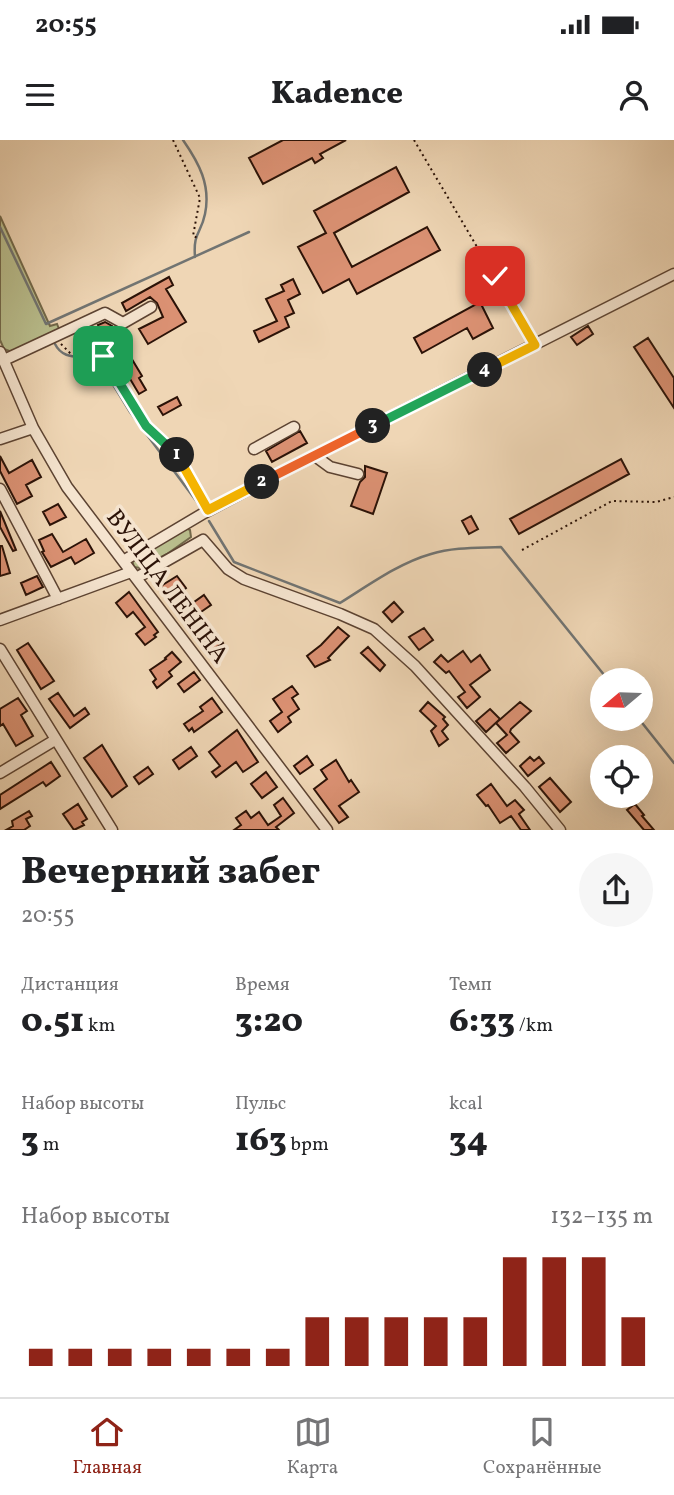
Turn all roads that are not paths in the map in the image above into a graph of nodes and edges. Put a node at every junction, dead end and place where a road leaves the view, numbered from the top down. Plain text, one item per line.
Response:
1 (674, 274) edge
2 (151, 307) dead end
3 (2, 356) edge
4 (294, 427) dead end
5 (33, 428) junction
6 (0, 439) edge
7 (254, 449) dead end
8 (315, 456) junction
9 (358, 474) dead end
10 (0, 489) edge
11 (192, 520) junction
12 (203, 540) junction
13 (123, 561) junction
14 (134, 575) junction
15 (58, 599) junction
16 (0, 620) edge
17 (0, 649) edge
18 (55, 740) junction
19 (0, 773) edge
20 (112, 830) edge
21 (327, 830) edge
22 (560, 830) edge

1 - 8 street
2 - 3 street
3 - 5 street, ВУЛІЦА ЛЕНІНА
4 - 7 street
5 - 6 street
5 - 13 street, ВУЛІЦА ЛЕНІНА
8 - 9 street
8 - 11 street
10 - 15 street
11 - 12 street
11 - 13 street
12 - 14 street
12 - 22 street
13 - 14 street, ВУЛІЦА ЛЕНІНА
14 - 15 street
14 - 21 street, ВУЛІЦА ЛЕНІНА
15 - 16 street
17 - 18 street
18 - 19 street
18 - 20 street

